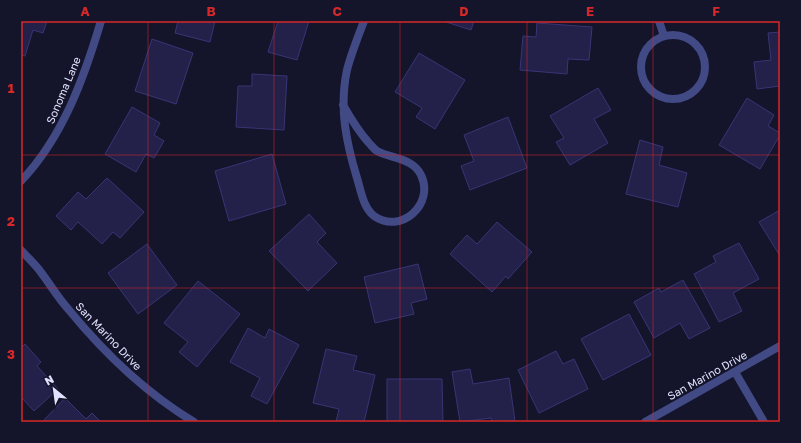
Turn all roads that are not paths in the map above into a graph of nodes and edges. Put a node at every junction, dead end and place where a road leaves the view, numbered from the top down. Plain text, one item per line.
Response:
1 (101, 21) edge
2 (364, 21) edge
3 (659, 21) edge
4 (664, 36) junction
5 (343, 105) junction
6 (21, 181) edge
7 (21, 250) edge
8 (780, 346) edge
9 (735, 372) junction
10 (194, 422) edge
11 (645, 422) edge
12 (764, 422) edge

1 - 6 street, Sonoma Lane
2 - 5 street
3 - 4 street
4 - 4 street
5 - 5 street
7 - 10 street, San Marino Drive
8 - 9 street, San Marino Drive
9 - 11 street, San Marino Drive
9 - 12 street

